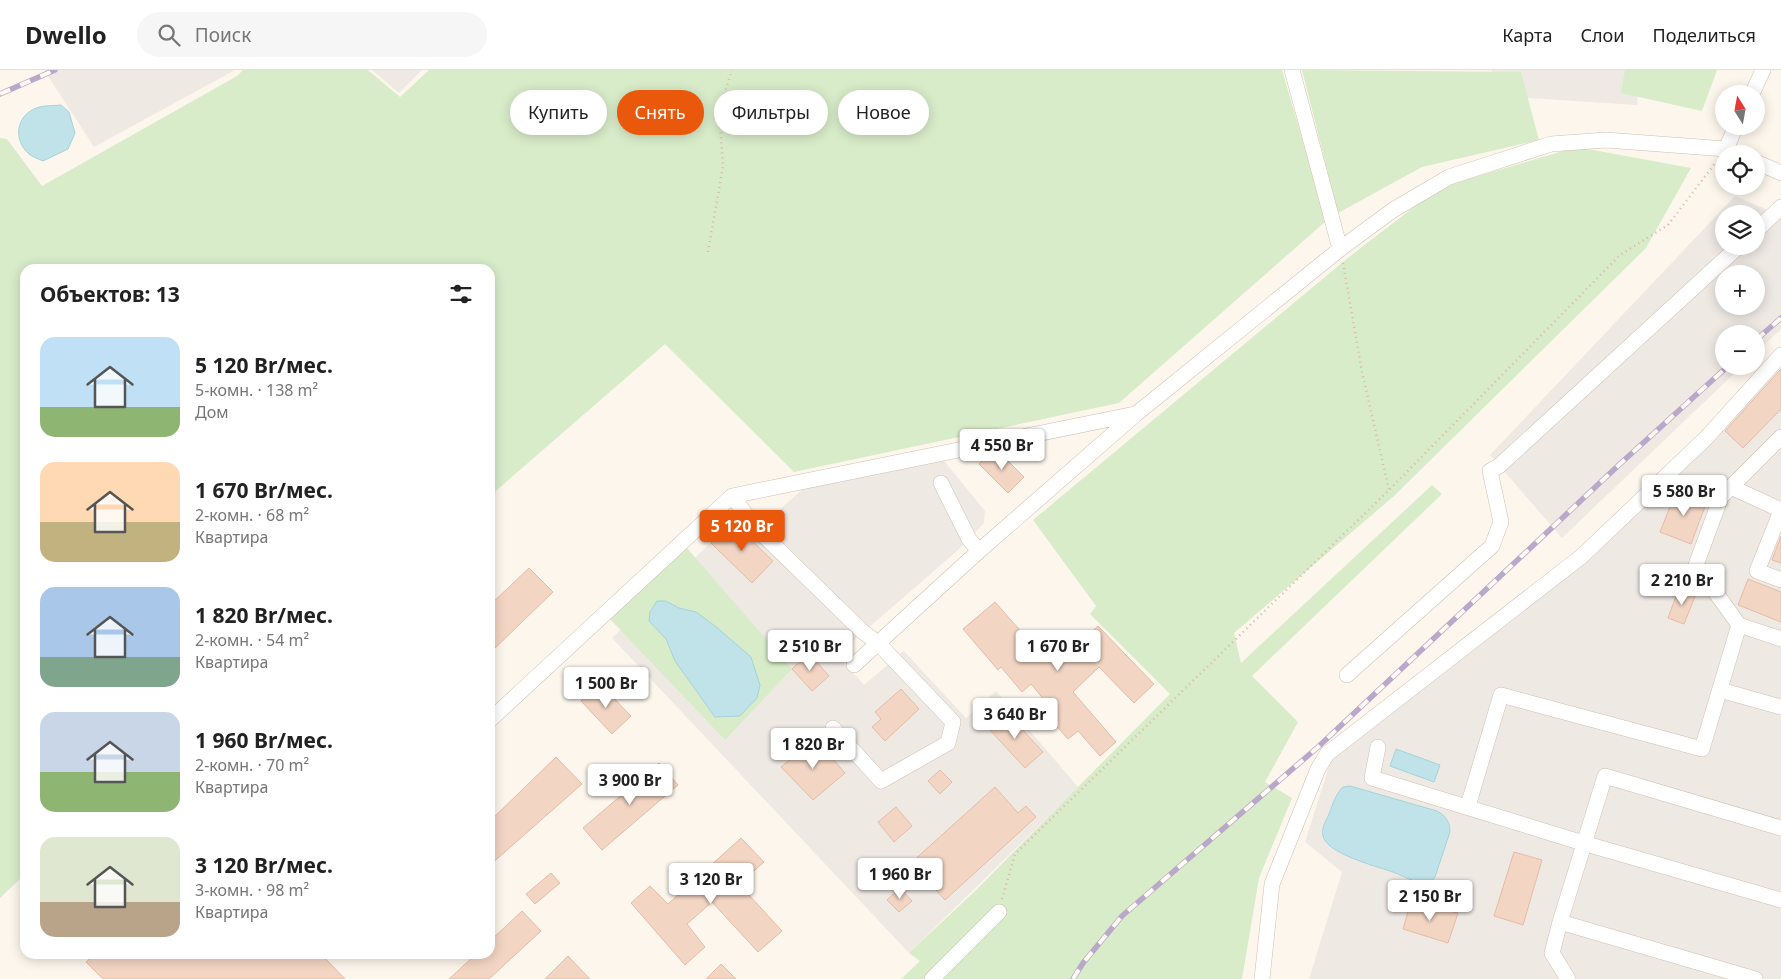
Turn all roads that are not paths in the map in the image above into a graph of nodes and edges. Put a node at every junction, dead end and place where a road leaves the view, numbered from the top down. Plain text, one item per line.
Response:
1 (1292, 70) edge
2 (1763, 70) edge
3 (1756, 85) edge
4 (1715, 150) edge
5 (1765, 166) edge
6 (1781, 173) edge
7 (1781, 207) edge
8 (1765, 222) edge
9 (1340, 250) junction
10 (1729, 255) edge
11 (1781, 355) edge
12 (1136, 414) junction
13 (1781, 437) edge
14 (940, 483) dead end
15 (1731, 487) junction
16 (732, 496) junction
17 (1781, 510) edge
18 (978, 551) junction
19 (1781, 580) edge
20 (1739, 625) junction
21 (1781, 639) edge
22 (878, 643) junction
23 (854, 665) dead end
24 (1347, 674) dead end
25 (1720, 690) junction
26 (1780, 707) edge
27 (495, 715) edge
28 (833, 728) dead end
29 (1378, 747) dead end
30 (1468, 806) junction
31 (1781, 828) edge
32 (1583, 843) junction
33 (1781, 900) edge
34 (999, 912) road end
35 (1560, 922) junction
36 (932, 979) edge
37 (1262, 979) edge
38 (1568, 979) edge
39 (1755, 979) edge

1 - 9 street
2 - 3 street
4 - 9 street
5 - 6 street
7 - 8 street
9 - 12 street
10 - 24 street
11 - 37 street
12 - 16 street
12 - 18 street
13 - 15 street
14 - 18 street
15 - 17 street
15 - 20 street
16 - 22 street
16 - 27 street
17 - 19 street
18 - 22 street
20 - 21 street
20 - 25 street
22 - 23 street
22 - 28 street
25 - 26 street
25 - 30 street
29 - 30 street
30 - 32 street
31 - 32 street
32 - 33 street
32 - 35 street
34 - 36 street
35 - 38 street
35 - 39 street

